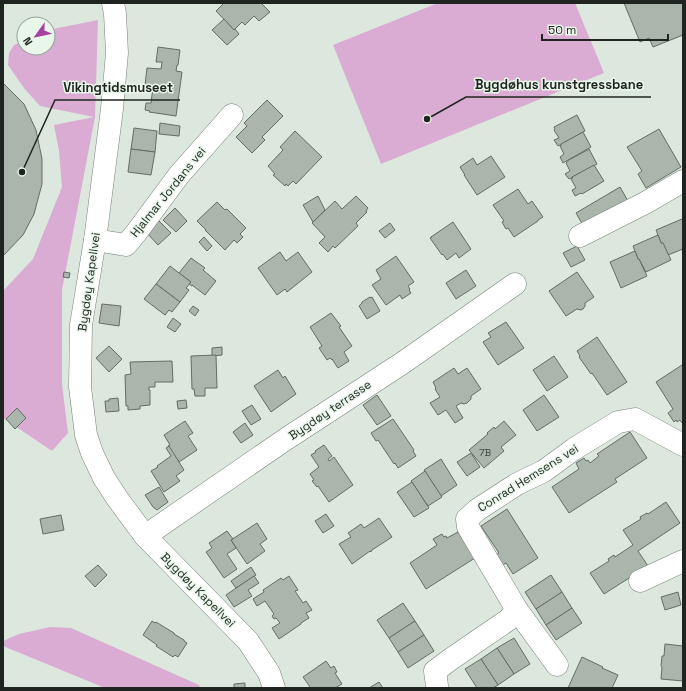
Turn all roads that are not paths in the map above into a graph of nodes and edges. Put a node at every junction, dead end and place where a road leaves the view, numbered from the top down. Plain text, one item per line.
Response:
1 (113, 3) edge
2 (232, 115) dead end
3 (683, 182) edge
4 (580, 236) dead end
5 (95, 240) junction
6 (515, 284) dead end
7 (683, 445) edge
8 (145, 536) junction
9 (683, 561) edge
10 (640, 581) dead end
11 (517, 610) junction
12 (557, 665) dead end
13 (432, 679) dead end
14 (274, 688) edge

1 - 5 street, Bygdøy Kapellvei
2 - 5 street, Hjalmar Jordans vei
3 - 4 street
5 - 8 street, Bygdøy Kapellvei
6 - 8 street, Bygdøy terrasse
7 - 11 street, Conrad Hemsens vei
8 - 14 street, Bygdøy Kapellvei
9 - 10 street
11 - 12 street, Conrad Hemsens vei
11 - 13 street

